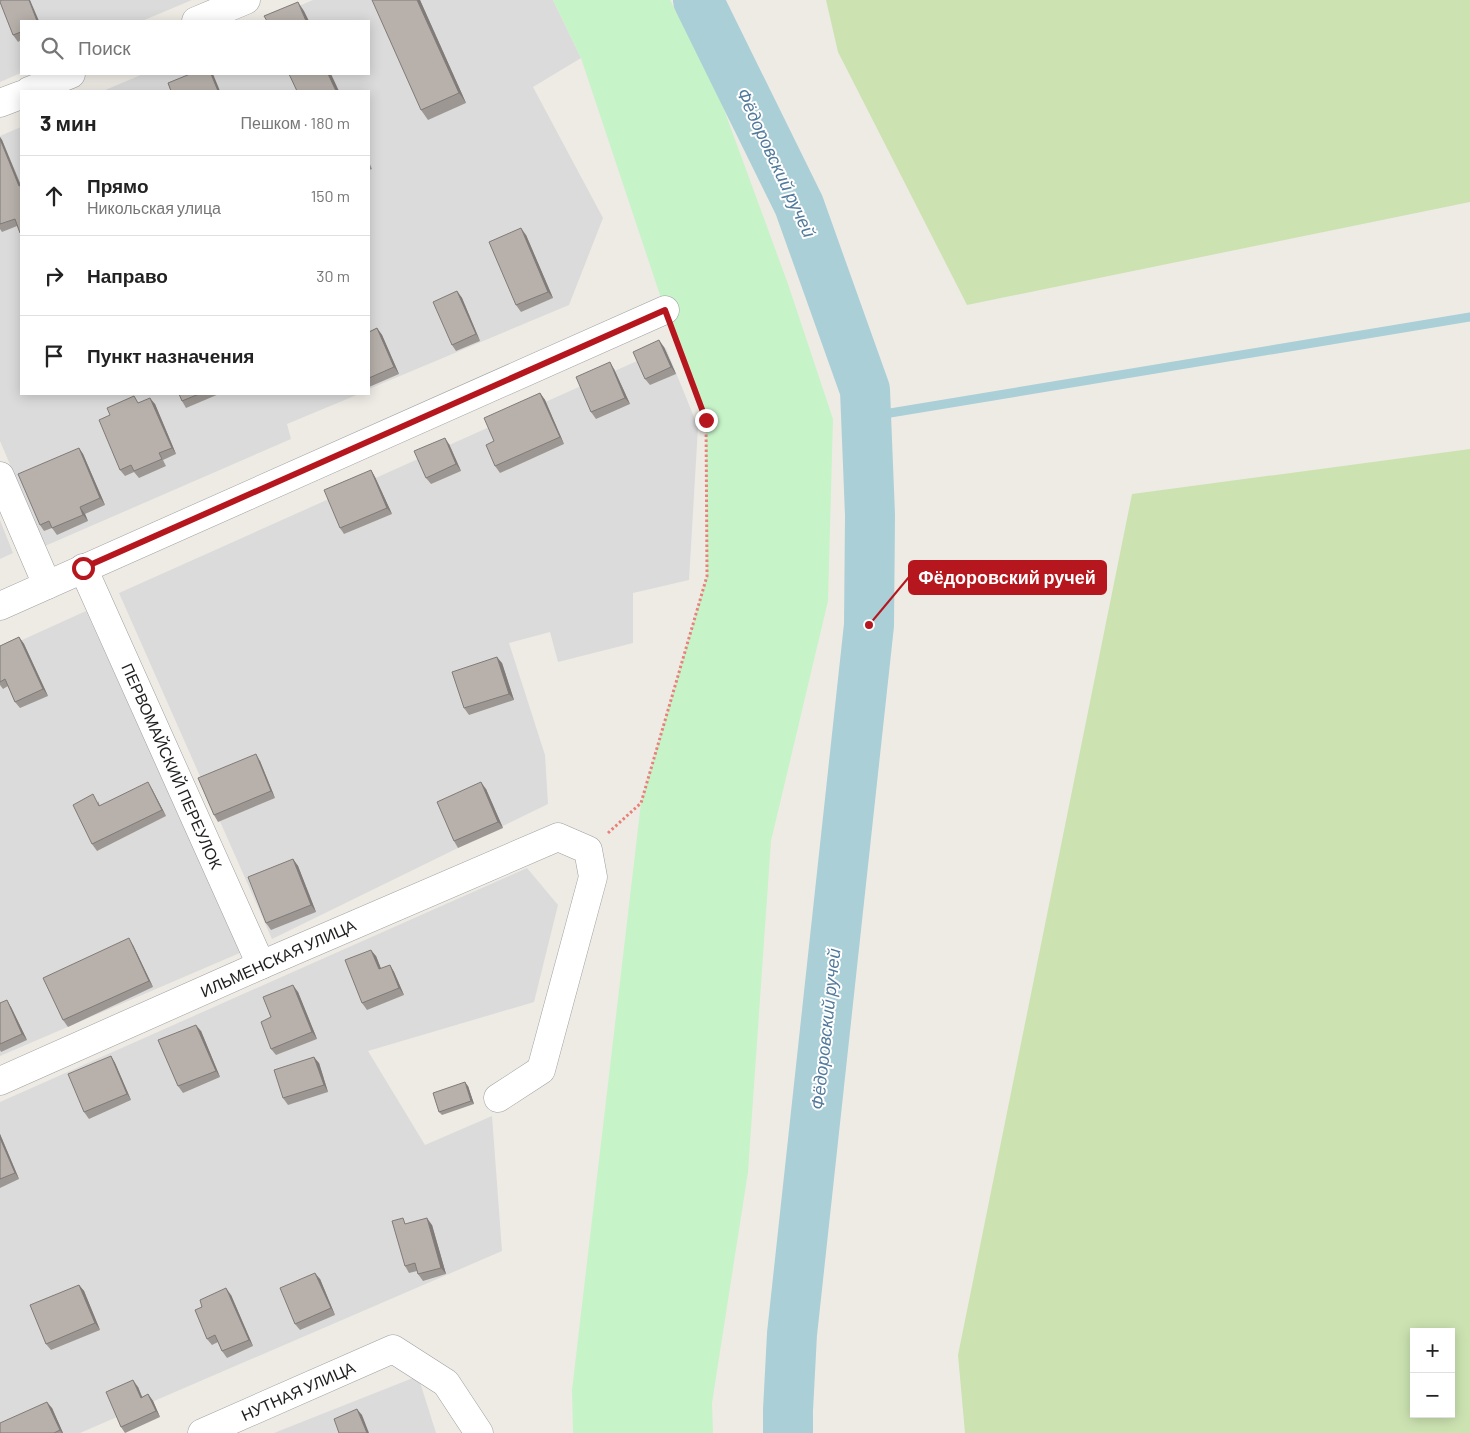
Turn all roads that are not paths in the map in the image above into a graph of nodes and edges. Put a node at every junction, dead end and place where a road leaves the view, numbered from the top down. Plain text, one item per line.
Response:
1 (246, 0) edge
2 (198, 20) edge
3 (69, 75) edge
4 (31, 90) edge
5 (20, 94) edge
6 (0, 104) edge
7 (665, 310) road end
8 (0, 476) edge
9 (83, 568) junction
10 (47, 585) junction
11 (0, 606) edge
12 (261, 965) junction
13 (0, 1081) edge
14 (498, 1098) dead end
15 (202, 1433) edge
16 (478, 1433) edge

1 - 2 street
3 - 4 street
5 - 6 street
7 - 9 street
8 - 10 street
9 - 10 street
9 - 12 street, ПЕРВОМАЙСКИЙ ПЕРЕУЛОК
10 - 11 street
12 - 13 street, ИЛЬМЕНСКАЯ УЛИЦА
12 - 14 street, ИЛЬМЕНСКАЯ УЛИЦА
15 - 16 street, НУТНАЯ УЛИЦА

